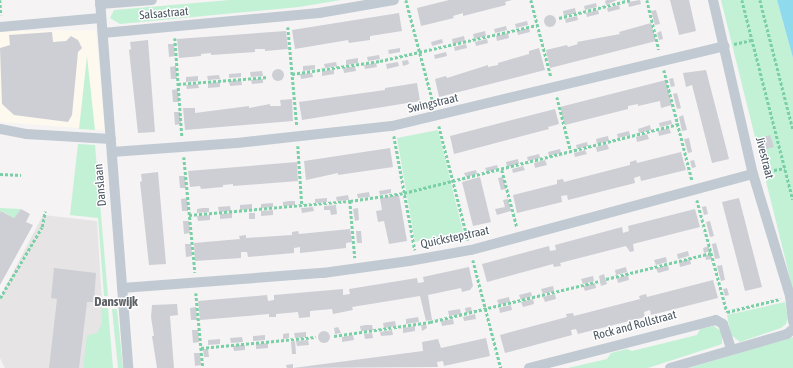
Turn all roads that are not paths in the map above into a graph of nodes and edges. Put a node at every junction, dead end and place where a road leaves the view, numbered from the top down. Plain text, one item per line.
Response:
1 (152, 0) edge
2 (394, 0) edge
3 (713, 0) edge
4 (100, 2) edge
5 (101, 18) junction
6 (1, 27) edge
7 (103, 33) junction
8 (724, 46) junction
9 (0, 129) edge
10 (111, 139) junction
11 (112, 152) junction
12 (753, 174) junction
13 (122, 288) junction
14 (793, 322) edge
15 (793, 329) edge
16 (731, 348) junction
17 (128, 368) edge
18 (529, 368) edge
19 (670, 368) edge

1 - 4 street, Salsastraat
2 - 7 street, Salsastraat
3 - 8 street, Jivestraat
4 - 5 street, Danslaan
5 - 6 street
5 - 7 street, Danslaan
7 - 10 street, Danslaan
8 - 11 street, Swingstraat
8 - 12 street, Jivestraat
9 - 10 street
10 - 11 street, Danslaan
11 - 13 street, Danslaan
12 - 13 street, Quickstepstraat
12 - 14 street, Jivestraat
13 - 17 street, Danslaan
15 - 16 street
16 - 18 street, Rock and Rollstraat
16 - 19 street

